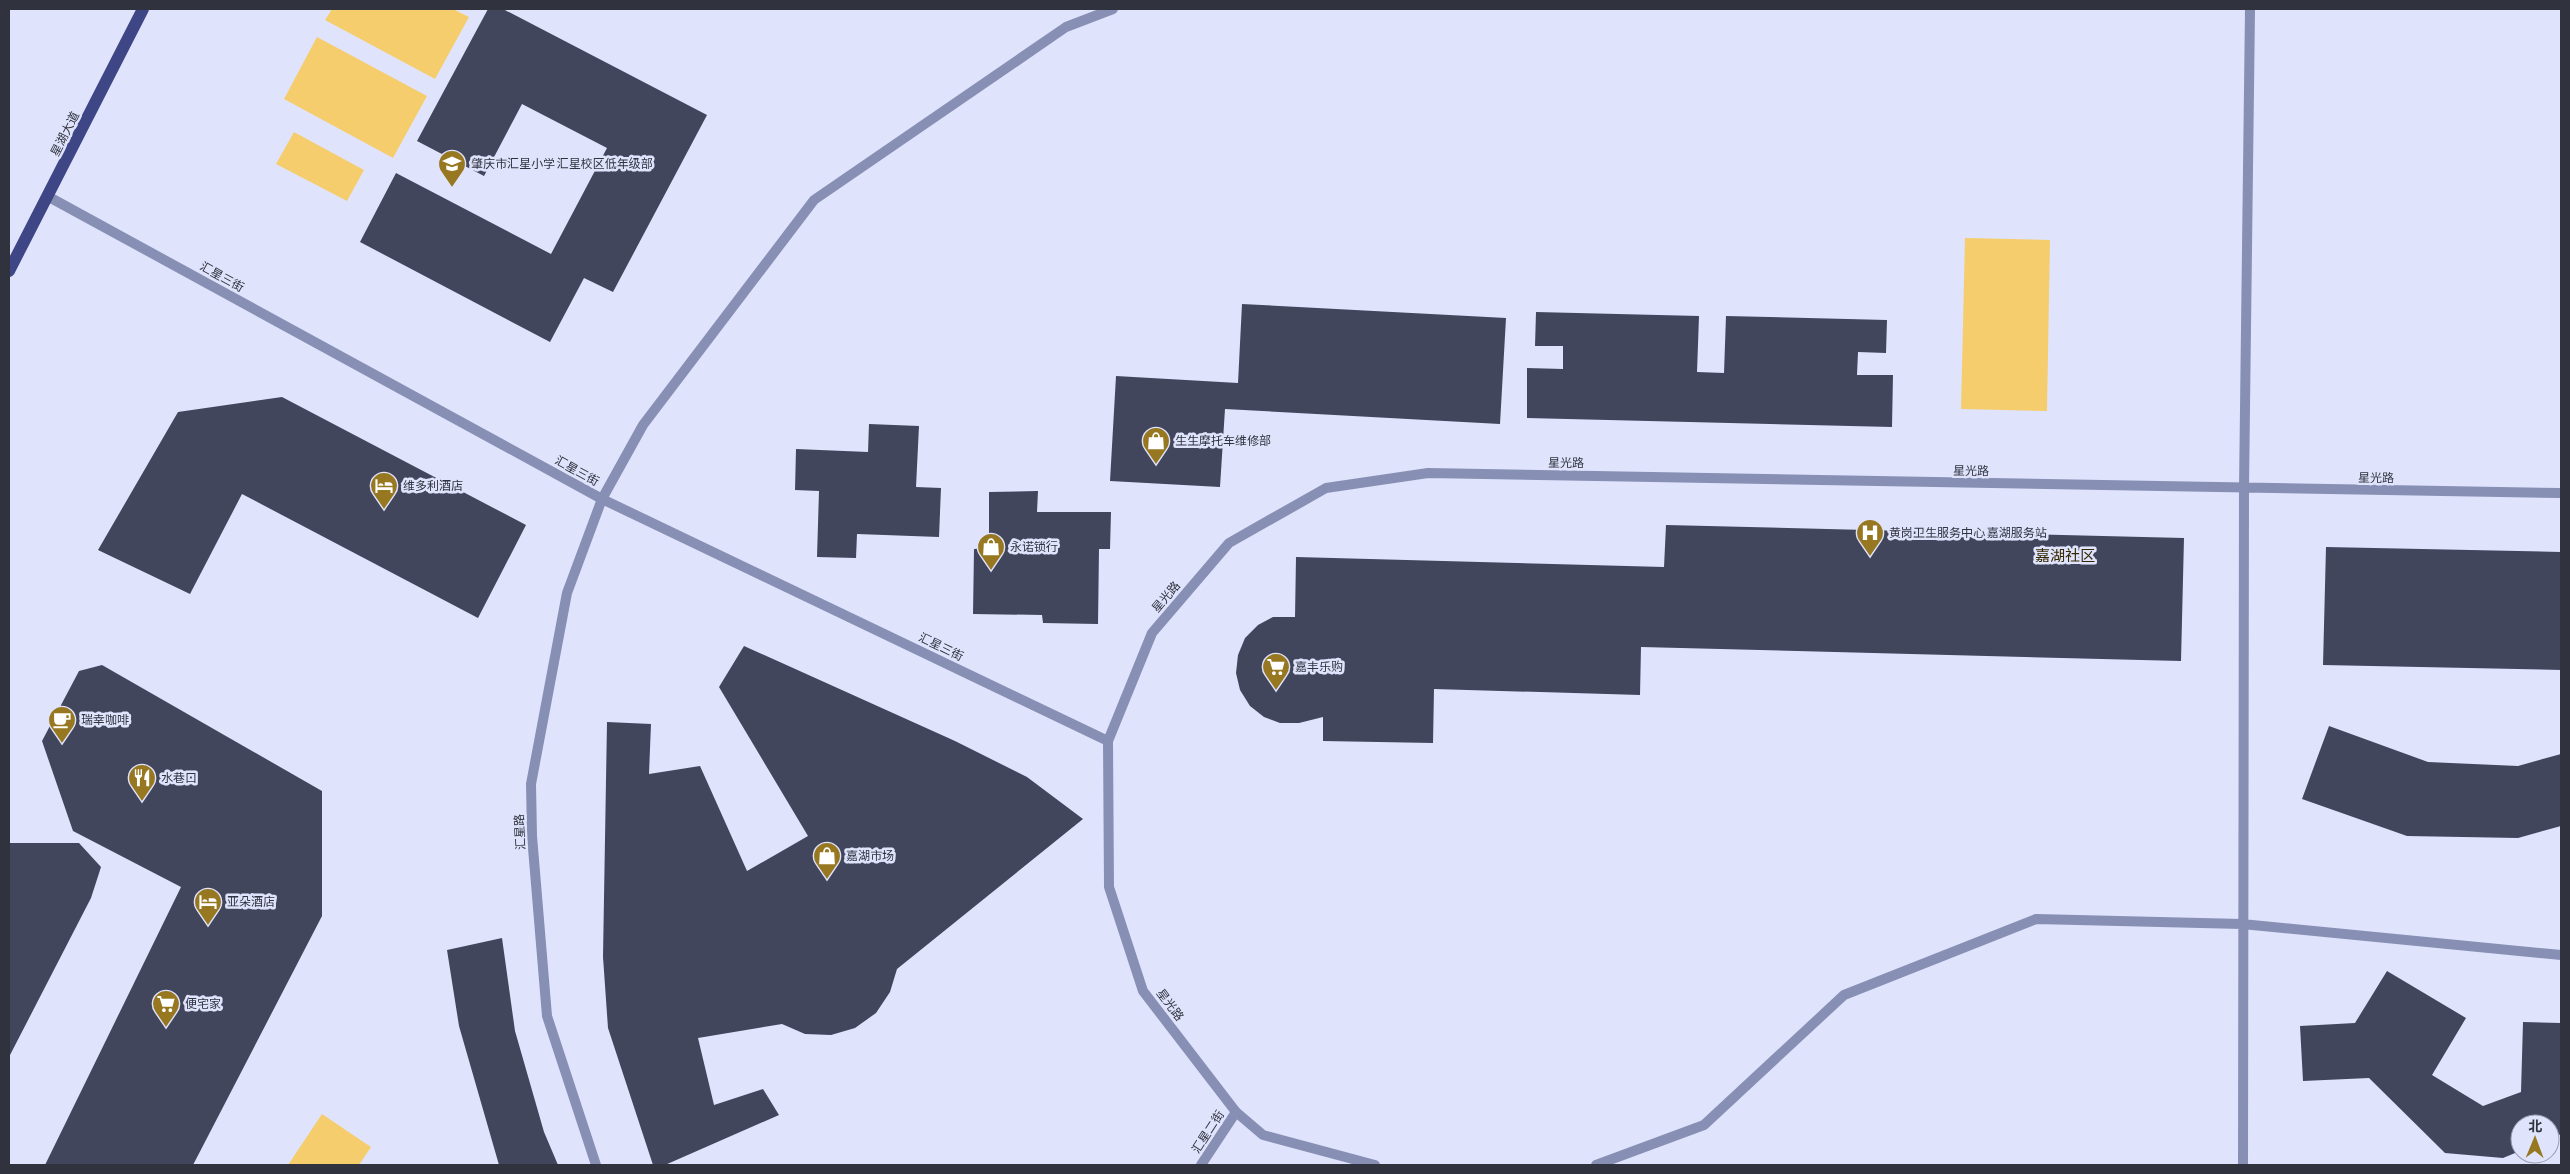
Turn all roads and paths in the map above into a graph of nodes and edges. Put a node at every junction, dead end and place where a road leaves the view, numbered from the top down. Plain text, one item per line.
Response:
1 (144, 9) edge
2 (1114, 9) edge
3 (2250, 9) edge
4 (49, 196) junction
5 (9, 271) edge
6 (2244, 489) junction
7 (2561, 493) edge
8 (602, 498) junction
9 (1108, 741) junction
10 (2242, 924) junction
11 (2561, 955) edge
12 (1236, 1112) junction
13 (596, 1165) edge
14 (1201, 1165) edge
15 (1375, 1165) edge
16 (1596, 1165) edge
17 (2243, 1165) edge

1 - 4 main road, 星湖大道
2 - 8 street, 汇星路
3 - 6 street
4 - 5 main road, 星湖大道
4 - 8 street, 汇星三街
6 - 7 street, 星光路
6 - 9 street, 星光路
6 - 10 street
8 - 9 street, 汇星三街
8 - 13 street, 汇星路
9 - 12 street, 星光路
10 - 11 street
10 - 16 street
10 - 17 street
12 - 14 street, 汇星二街
12 - 15 street, 星光路

